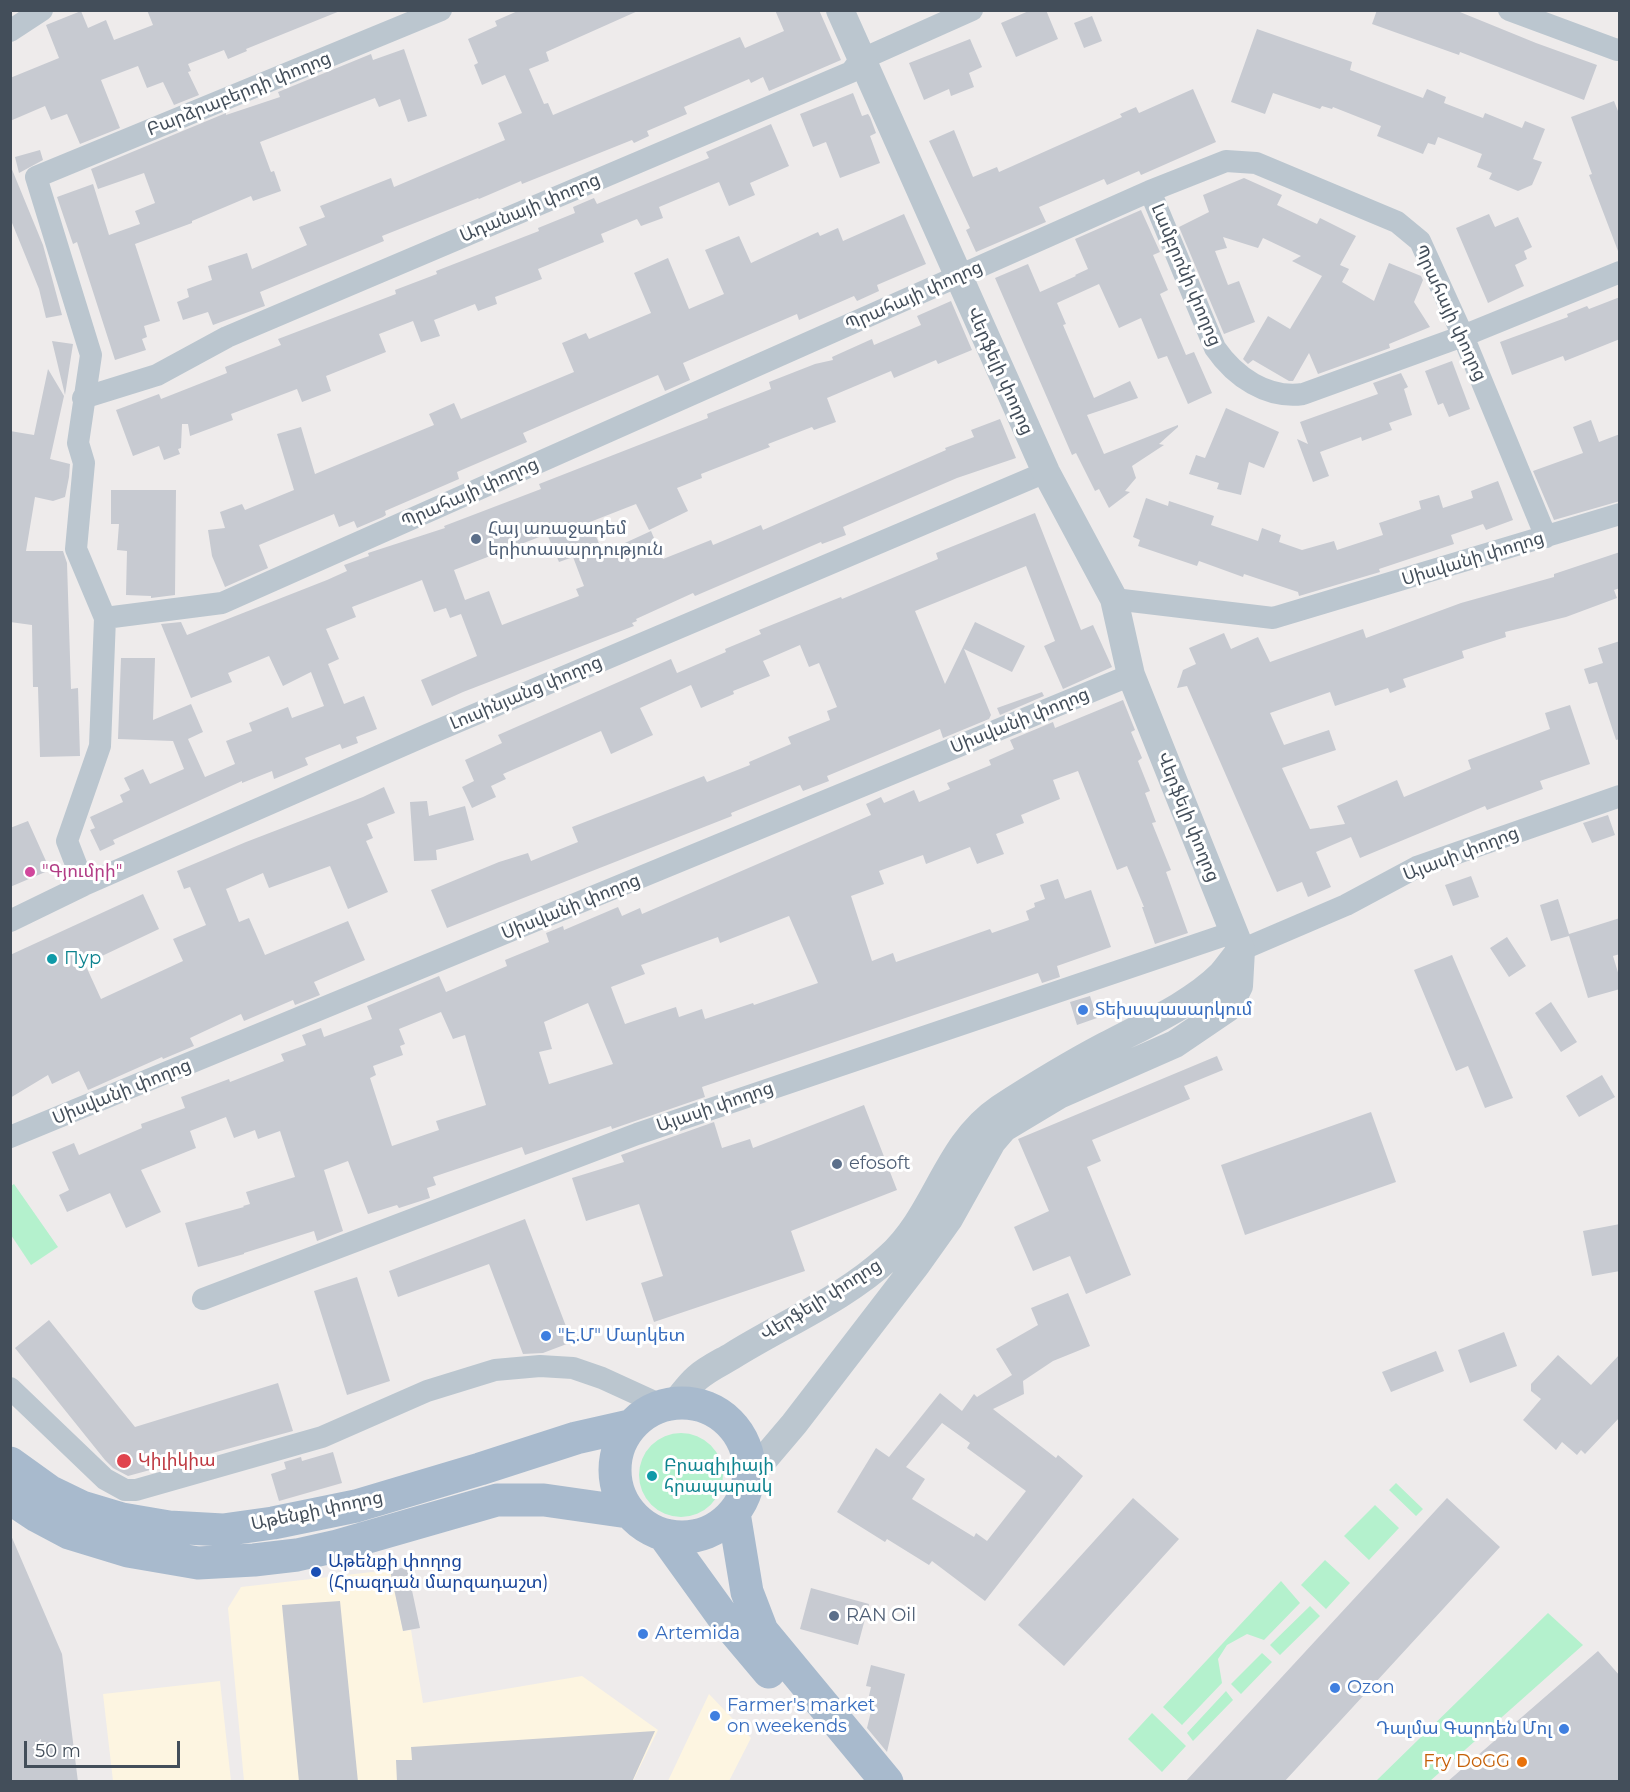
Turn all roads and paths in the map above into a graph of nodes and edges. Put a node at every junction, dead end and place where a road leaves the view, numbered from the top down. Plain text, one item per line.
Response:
1 (42, 10) edge
2 (441, 10) edge
3 (840, 10) edge
4 (972, 10) edge
5 (1509, 10) edge
6 (10, 32) edge
7 (1619, 51) edge
8 (860, 60) junction
9 (1150, 191) junction
10 (1620, 272) edge
11 (958, 276) junction
12 (1463, 336) junction
13 (83, 398) junction
14 (1046, 472) junction
15 (1620, 513) edge
16 (1546, 537) junction
17 (1114, 599) junction
18 (105, 618) junction
19 (1131, 675) junction
20 (1620, 796) edge
21 (84, 885) junction
22 (10, 921) edge
23 (1237, 941) junction
24 (10, 1137) edge
25 (203, 1299) dead end
26 (10, 1388) edge
27 (668, 1403) junction
28 (630, 1426) junction
29 (10, 1463) edge
30 (749, 1477) junction
31 (10, 1498) edge
32 (628, 1512) junction
33 (734, 1513) junction
34 (664, 1535) junction
35 (860, 1782) edge
36 (887, 1782) edge

1 - 6 street
2 - 13 street, Բարձրաբերդի փողոց
3 - 8 street, Վերֆելի փողոց
4 - 8 street, Ադանայի փողոց
5 - 7 street
8 - 11 street, Վերֆելի փողոց
8 - 13 street, Ադանայի փողոց
9 - 11 street, Պրահայի փողոց
9 - 12 street, Պրահայի փողոց
9 - 12 street, Լամբրոնի փողոց
10 - 12 street, Լամբրոնի փողոց
11 - 14 street, Վերֆելի փողոց
11 - 18 street, Պրահայի փողոց
12 - 16 street, Պրահայի փողոց
13 - 18 street
14 - 17 street, Վերֆելի փողոց
14 - 21 street, Լուսինյանց փողոց
15 - 16 street, Սիսվանի փողոց
16 - 17 street, Սիսվանի փողոց
17 - 19 street, Վերֆելի փողոց
18 - 21 street
19 - 23 street, Վերֆելի փողոց
19 - 24 street, Սիսվանի փողոց
20 - 23 street, Այասի փողոց
21 - 22 street, Լուսինյանց փողոց
23 - 25 street, Այասի փողոց
23 - 27 street, Վերֆելի փողոց
23 - 30 street
26 - 27 street
27 - 28 main road
27 - 30 main road
28 - 29 main road, Աթենքի փողոց
28 - 32 main road
30 - 33 main road
31 - 32 main road, Աթենքի փողոց
32 - 34 main road
33 - 34 main road
33 - 36 main road
34 - 35 main road

